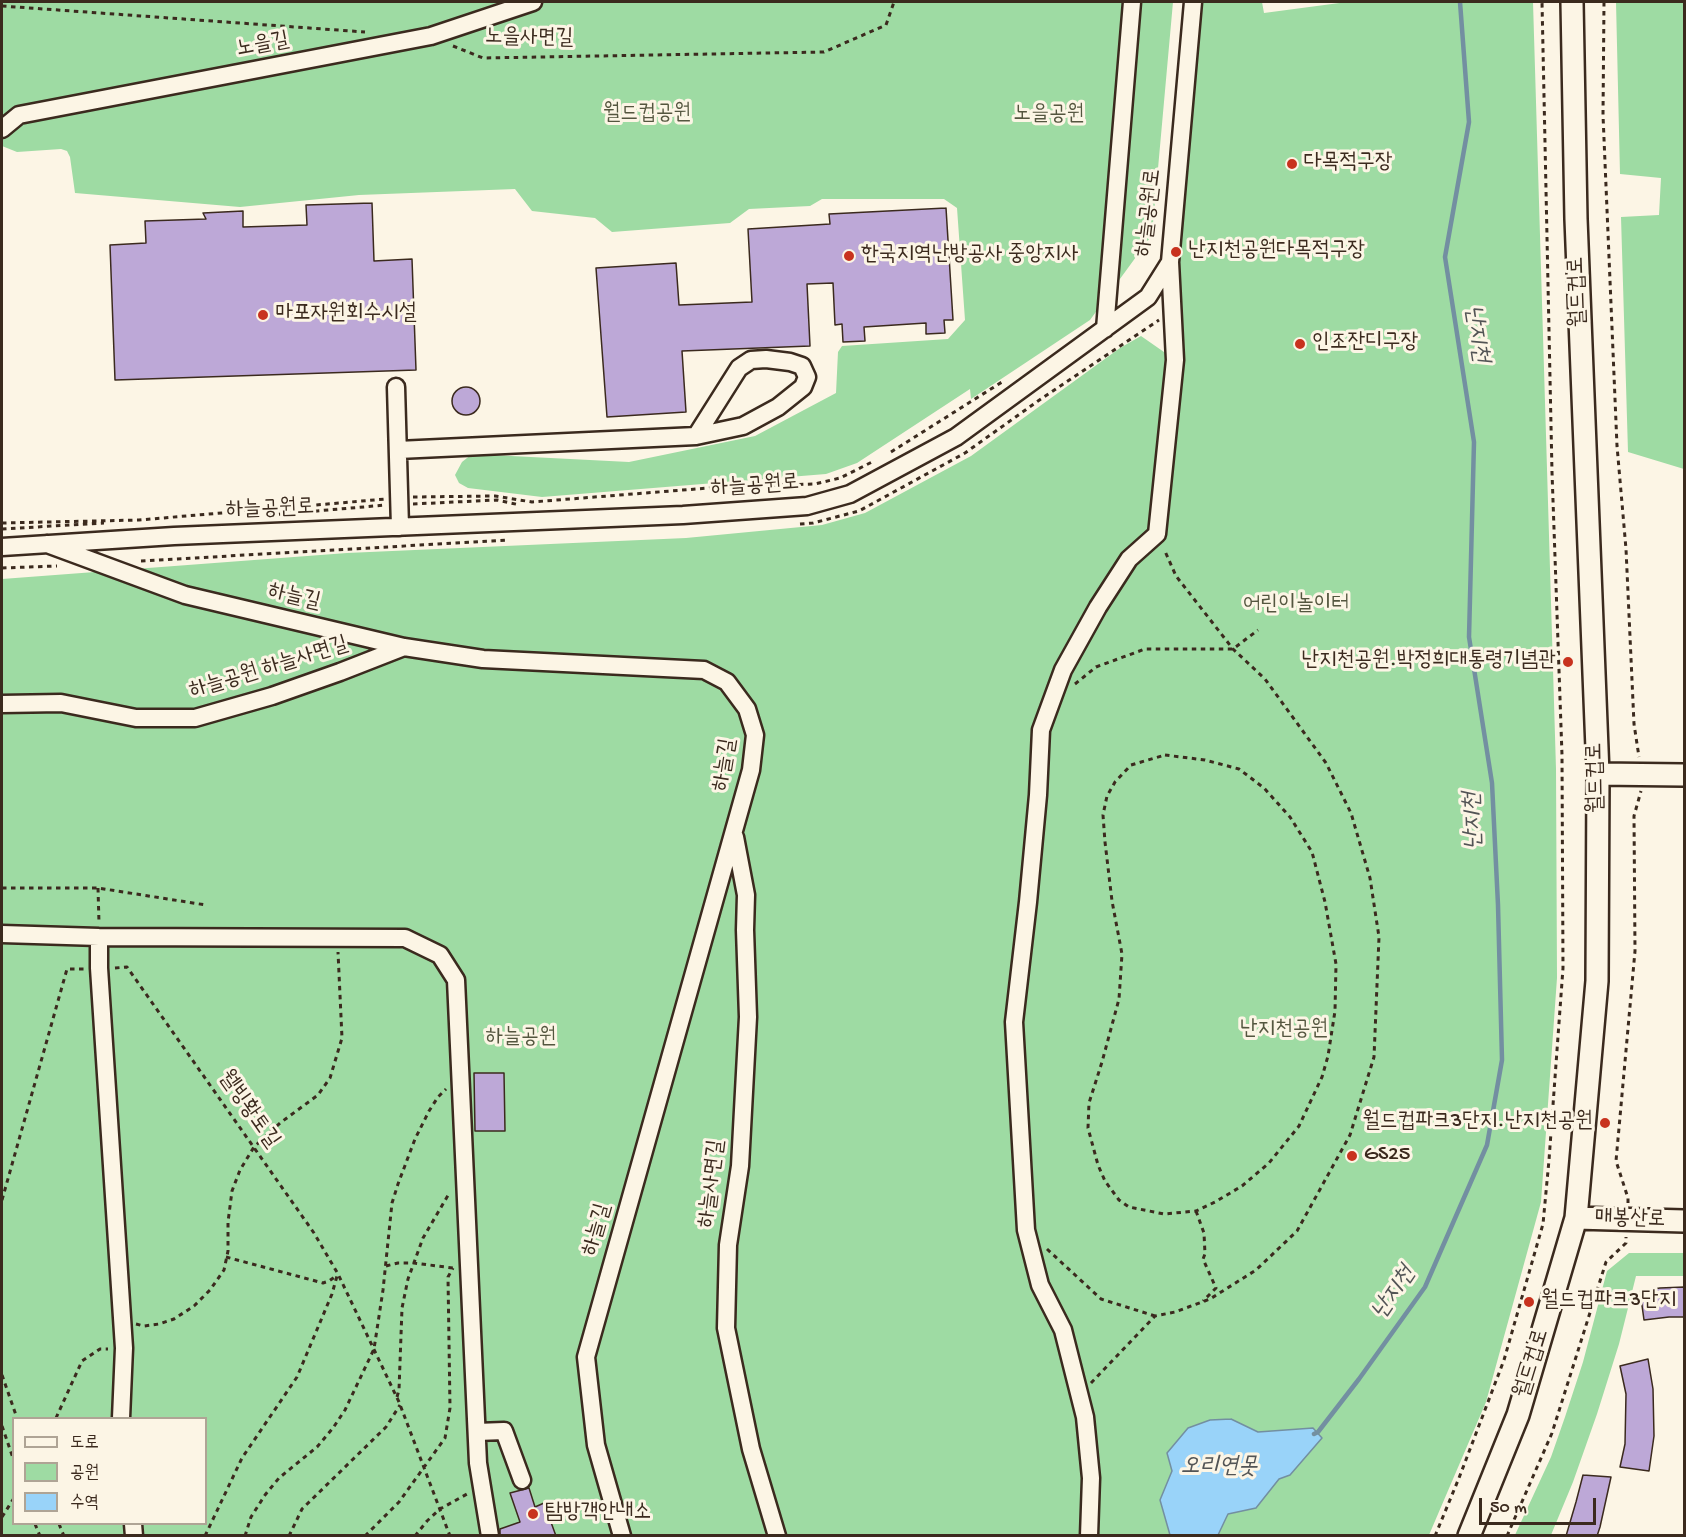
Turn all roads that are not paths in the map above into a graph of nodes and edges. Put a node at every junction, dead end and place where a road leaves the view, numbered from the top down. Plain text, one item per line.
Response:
1 (533, 2) edge
2 (1132, 2) edge
3 (1193, 2) edge
4 (1572, 2) edge
5 (2, 129) edge
6 (1170, 262) junction
7 (1105, 329) junction
8 (396, 387) dead end
9 (696, 436) junction
10 (398, 450) junction
11 (400, 527) junction
12 (47, 544) junction
13 (2, 547) edge
14 (405, 647) junction
15 (2, 704) edge
16 (1598, 774) junction
17 (1684, 775) edge
18 (735, 832) junction
19 (2, 934) edge
20 (99, 937) junction
21 (1576, 1218) junction
22 (1684, 1221) edge
23 (121, 1417) edge
24 (477, 1432) junction
25 (522, 1480) dead end
26 (490, 1536) edge
27 (622, 1536) edge
28 (777, 1536) edge
29 (1089, 1536) edge
30 (1470, 1536) edge

1 - 5 street, 노을길
2 - 7 street
3 - 6 street, 하늘공원로
4 - 16 main road, 월드컵로
6 - 7 street, 하늘공원로
6 - 29 street
7 - 11 street, 하늘공원로
8 - 10 street
9 - 9 street
9 - 10 street
10 - 11 street
11 - 12 street, 하늘공원로
12 - 13 street, 하늘공원로
12 - 14 street, 하늘길
14 - 15 street, 하늘공원 하늘사면길
14 - 18 street, 하늘길
16 - 17 main road
16 - 21 main road, 월드컵로
18 - 27 street, 하늘길
18 - 28 street, 하늘사면길
19 - 20 street
20 - 23 street
20 - 24 street
21 - 22 main road, 매봉산로
21 - 30 main road, 월드컵로
24 - 25 street
24 - 26 street

